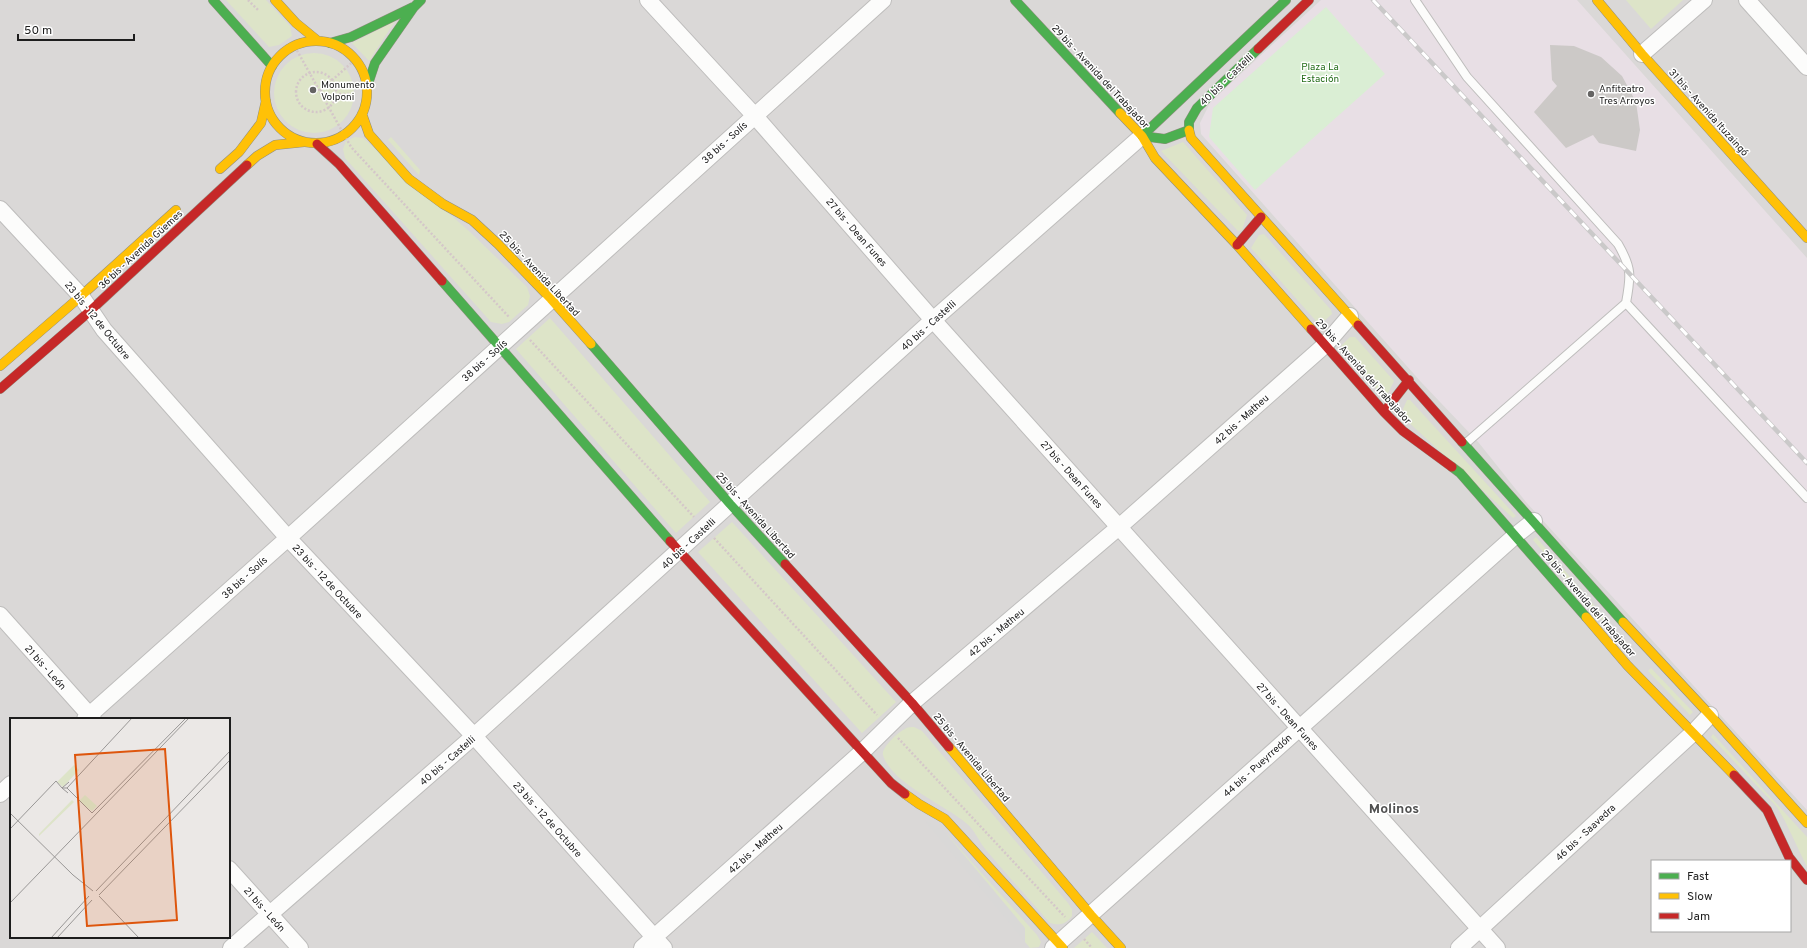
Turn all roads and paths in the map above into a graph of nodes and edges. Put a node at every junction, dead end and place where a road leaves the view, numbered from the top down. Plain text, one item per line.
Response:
1 (213, 0) edge
2 (275, 0) edge
3 (421, 0) edge
4 (648, 0) edge
5 (883, 0) edge
6 (1015, 0) edge
7 (1287, 0) edge
8 (1309, 0) edge
9 (1415, 0) edge
10 (1597, 0) edge
11 (1704, 0) edge
12 (1747, 0) edge
13 (414, 7) junction
14 (1299, 10) junction
15 (318, 41) junction
16 (330, 43) junction
17 (294, 46) junction
18 (1642, 54) junction
19 (272, 66) junction
20 (1807, 67) edge
21 (310, 73) junction
22 (367, 87) junction
23 (320, 91) dead end
24 (266, 101) junction
25 (362, 114) junction
26 (754, 115) junction
27 (1189, 130) junction
28 (1142, 136) junction
29 (304, 142) junction
30 (317, 144) junction
31 (216, 174) dead end
32 (181, 206) dead end
33 (0, 208) edge
34 (1261, 217) junction
35 (1807, 238) edge
36 (1238, 245) junction
37 (81, 296) junction
38 (551, 299) junction
39 (1626, 303) junction
40 (90, 311) junction
41 (1350, 316) junction
42 (933, 320) junction
43 (1325, 345) junction
44 (500, 346) junction
45 (0, 366) edge
46 (1409, 380) junction
47 (0, 389) edge
48 (1384, 412) junction
49 (1465, 444) junction
50 (1807, 498) edge
51 (730, 504) junction
52 (1534, 521) junction
53 (1119, 527) junction
54 (1516, 535) junction
55 (288, 538) junction
56 (679, 551) junction
57 (0, 615) edge
58 (912, 703) junction
59 (1710, 715) junction
60 (89, 718) edge
61 (1298, 728) junction
62 (1694, 732) junction
63 (474, 736) junction
64 (862, 752) junction
65 (10, 785) edge
66 (0, 794) edge
67 (1807, 823) edge
68 (230, 870) edge
69 (1807, 880) edge
70 (269, 914) junction
71 (1091, 915) junction
72 (1480, 929) junction
73 (659, 943) edge
74 (1058, 946) edge
75 (231, 948) edge
76 (300, 948) edge
77 (642, 948) edge
78 (1121, 948) edge
79 (1460, 948) edge
80 (1497, 948) edge

1 - 19 main road
2 - 15 main road
3 - 13 main road
4 - 26 street, 27 bis - Dean Funes
5 - 26 street, 38 bis - Solís
6 - 28 main road, 29 bis - Avenida del Trabajador
7 - 14 main road
7 - 28 main road, 40 bis - Castelli
8 - 14 main road, 40 bis - Castelli
9 - 39 lane
10 - 18 main road, 31 bis - Avenida Ituzaingó
11 - 18 street
12 - 20 street
13 - 16 main road
13 - 22 main road
14 - 27 main road, 40 bis - Castelli
15 - 16 main road
15 - 17 main road
16 - 22 main road
17 - 19 main road
17 - 21 path
18 - 35 main road, 31 bis - Avenida Ituzaingó
19 - 24 main road
21 - 21 path
21 - 23 path
22 - 25 main road
24 - 29 main road
24 - 31 main road
25 - 30 main road
25 - 38 main road, 25 bis - Avenida Libertad
26 - 38 street, 38 bis - Solís
26 - 42 street, 27 bis - Dean Funes
27 - 28 main road
27 - 34 main road, 29 bis - Avenida del Trabajador
28 - 36 main road, 29 bis - Avenida del Trabajador
28 - 42 street, 40 bis - Castelli
29 - 30 main road
29 - 40 main road, 36 bis - Avenida Güemes
30 - 44 main road
32 - 37 main road, 36 bis - Avenida Güemes
33 - 37 street, 23 bis - 12 de Octubre
34 - 36 main road
34 - 41 main road, 29 bis - Avenida del Trabajador
36 - 43 main road, 29 bis - Avenida del Trabajador
37 - 40 street, 23 bis - 12 de Octubre
37 - 45 main road, 36 bis - Avenida Güemes
38 - 44 street, 38 bis - Solís
38 - 51 main road, 25 bis - Avenida Libertad
39 - 49 lane
39 - 50 lane
40 - 47 main road, 36 bis - Avenida Güemes
40 - 55 street, 23 bis - 12 de Octubre
41 - 43 street, 42 bis - Matheu
41 - 46 main road, 29 bis - Avenida del Trabajador
42 - 51 street, 40 bis - Castelli
42 - 53 street, 27 bis - Dean Funes
43 - 48 main road, 29 bis - Avenida del Trabajador
43 - 53 street, 42 bis - Matheu
44 - 55 street, 38 bis - Solís
44 - 56 main road
46 - 48 main road
46 - 49 main road, 29 bis - Avenida del Trabajador
48 - 54 main road, 29 bis - Avenida del Trabajador
49 - 52 main road, 29 bis - Avenida del Trabajador
51 - 56 street, 40 bis - Castelli
51 - 58 main road, 25 bis - Avenida Libertad
52 - 54 street, 44 bis - Pueyrredón
52 - 59 main road, 29 bis - Avenida del Trabajador
53 - 58 street, 42 bis - Matheu
53 - 61 street, 27 bis - Dean Funes
54 - 61 street, 44 bis - Pueyrredón
54 - 62 main road, 29 bis - Avenida del Trabajador
55 - 60 street, 38 bis - Solís
55 - 63 street, 23 bis - 12 de Octubre
56 - 63 street, 40 bis - Castelli
56 - 64 main road
57 - 60 street, 21 bis - León
58 - 64 street, 42 bis - Matheu
58 - 71 main road, 25 bis - Avenida Libertad
59 - 62 street, 46 bis - Saavedra
59 - 67 main road, 29 bis - Avenida del Trabajador
61 - 71 street, 44 bis - Pueyrredón
61 - 72 street, 27 bis - Dean Funes
62 - 69 main road, 29 bis - Avenida del Trabajador
62 - 72 street, 46 bis - Saavedra
63 - 70 street, 40 bis - Castelli
63 - 73 street, 23 bis - 12 de Octubre
64 - 73 street, 42 bis - Matheu
64 - 74 main road
65 - 66 street
68 - 70 street, 21 bis - León
70 - 75 street, 40 bis - Castelli
70 - 76 street, 21 bis - León
71 - 74 street, 44 bis - Pueyrredón
71 - 78 main road, 25 bis - Avenida Libertad
72 - 79 street, 46 bis - Saavedra
72 - 80 street, 27 bis - Dean Funes
73 - 77 street, 42 bis - Matheu

